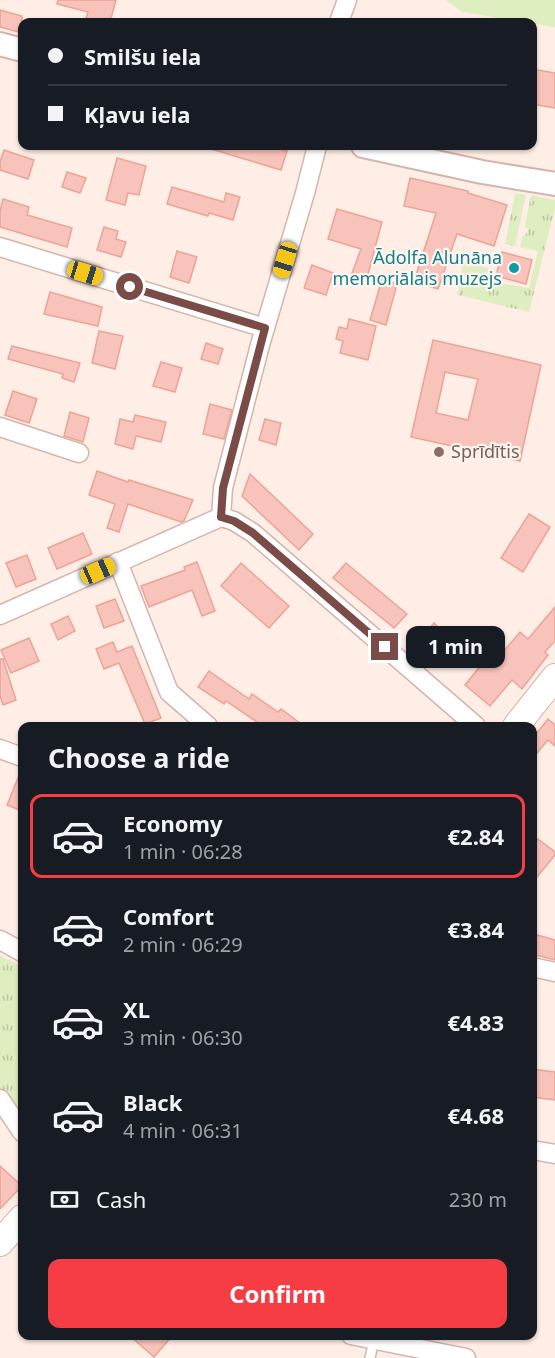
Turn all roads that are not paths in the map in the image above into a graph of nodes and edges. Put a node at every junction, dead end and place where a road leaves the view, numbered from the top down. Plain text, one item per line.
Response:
1 (347, 0) edge
2 (340, 18) edge
3 (0, 44) edge
4 (18, 49) edge
5 (316, 150) edge
6 (381, 150) edge
7 (555, 184) edge
8 (0, 247) edge
9 (265, 328) junction
10 (0, 427) edge
11 (80, 453) dead end
12 (213, 520) junction
13 (118, 562) junction
14 (0, 615) edge
15 (555, 677) edge
16 (203, 722) edge
17 (471, 722) edge
18 (519, 722) edge
19 (0, 749) edge
20 (18, 756) edge
21 (0, 940) edge
22 (18, 950) edge
23 (537, 968) edge
24 (555, 972) edge
25 (0, 1099) edge
26 (18, 1126) edge
27 (537, 1151) edge
28 (555, 1154) edge
29 (18, 1223) edge
30 (0, 1243) edge
31 (374, 1340) joint
32 (370, 1358) edge
33 (466, 1358) edge

1 - 2 street
3 - 4 street
5 - 9 street
6 - 7 street
8 - 9 street
9 - 12 street
10 - 11 street
12 - 13 street
12 - 17 street
13 - 14 street
13 - 16 street
15 - 18 main road
19 - 20 street
21 - 22 street
23 - 24 street
25 - 26 street
27 - 28 street
29 - 30 main road
31 - 32 lane
31 - 33 street

